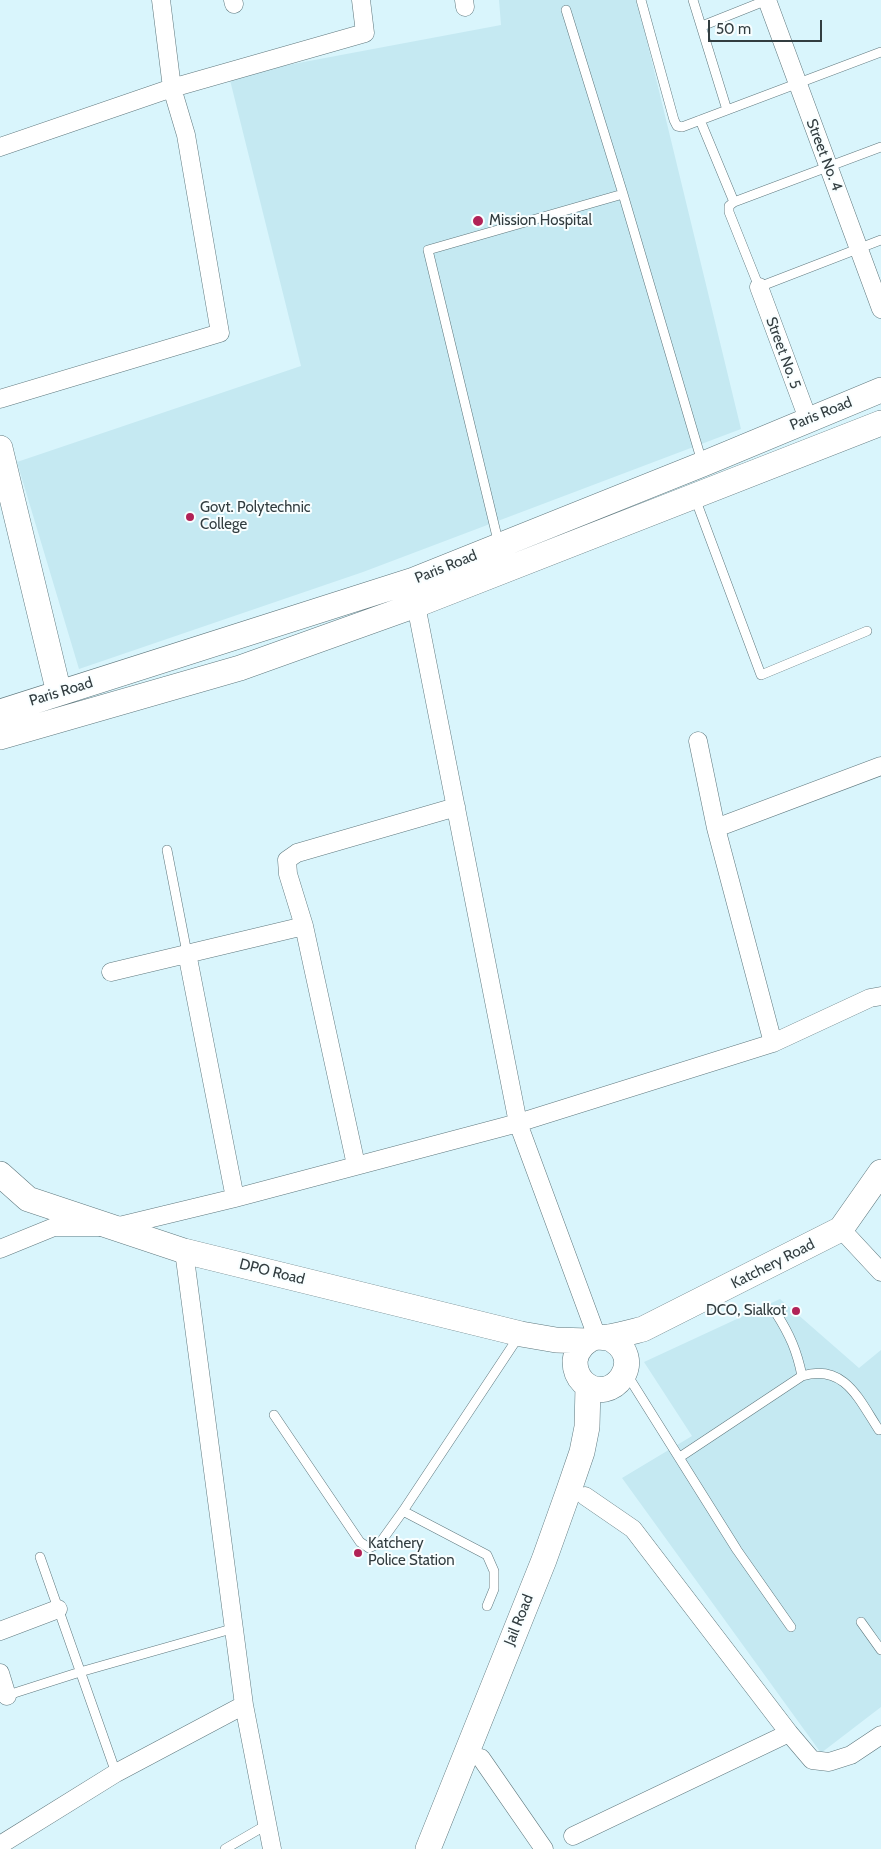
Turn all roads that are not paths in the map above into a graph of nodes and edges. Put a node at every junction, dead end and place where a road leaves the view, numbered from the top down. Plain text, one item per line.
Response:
1 (160, 0) edge
2 (361, 0) edge
3 (641, 0) edge
4 (693, 0) edge
5 (767, 0) edge
6 (566, 10) dead end
7 (702, 26) junction
8 (881, 52) edge
9 (797, 83) junction
10 (172, 88) junction
11 (727, 110) junction
12 (700, 120) junction
13 (0, 147) edge
14 (881, 147) edge
15 (828, 168) junction
16 (623, 194) junction
17 (734, 202) junction
18 (881, 240) edge
19 (860, 248) junction
20 (759, 288) junction
21 (881, 309) edge
22 (881, 390) edge
23 (0, 399) edge
24 (808, 420) junction
25 (881, 423) edge
26 (0, 448) edge
27 (703, 464) junction
28 (694, 496) junction
29 (499, 545) junction
30 (414, 593) junction
31 (867, 631) dead end
32 (233, 639) junction
33 (240, 668) junction
34 (58, 693) junction
35 (0, 712) edge
36 (0, 738) edge
37 (698, 741) dead end
38 (881, 766) edge
39 (456, 807) junction
40 (716, 828) junction
41 (167, 850) dead end
42 (304, 926) junction
43 (187, 953) junction
44 (111, 972) dead end
45 (881, 996) edge
46 (773, 1043) junction
47 (518, 1122) junction
48 (356, 1165) junction
49 (881, 1172) edge
50 (0, 1174) edge
51 (235, 1198) junction
52 (115, 1226) junction
53 (841, 1230) junction
54 (0, 1249) edge
55 (184, 1251) junction
56 (881, 1272) edge
57 (776, 1313) dead end
58 (521, 1334) junction
59 (556, 1340) junction
60 (604, 1341) junction
61 (575, 1362) junction
62 (626, 1373) junction
63 (802, 1376) junction
64 (598, 1387) junction
65 (274, 1415) dead end
66 (878, 1430) dead end
67 (680, 1457) junction
68 (585, 1496) junction
69 (403, 1511) junction
70 (40, 1557) dead end
71 (488, 1606) dead end
72 (58, 1609) junction
73 (861, 1622) dead end
74 (791, 1627) dead end
75 (235, 1628) junction
76 (0, 1631) edge
77 (881, 1650) edge
78 (80, 1672) junction
79 (0, 1673) edge
80 (3, 1697) edge
81 (244, 1704) junction
82 (789, 1733) junction
83 (881, 1735) edge
84 (476, 1750) junction
85 (116, 1773) junction
86 (268, 1824) junction
87 (573, 1836) dead end
88 (0, 1845) edge
89 (225, 1849) edge
90 (272, 1849) edge
91 (428, 1849) edge
92 (445, 1849) edge
93 (544, 1849) edge

1 - 10 street
2 - 10 street
3 - 12 lane
4 - 7 lane
5 - 7 lane
5 - 9 street, Street No. 4
6 - 16 lane
7 - 11 lane
8 - 9 lane
9 - 11 lane
9 - 15 street, Street No. 4
10 - 13 street
10 - 23 street
11 - 12 lane
12 - 17 lane
14 - 15 lane
15 - 17 lane
15 - 19 street, Street No. 4
16 - 27 lane
16 - 29 lane
17 - 20 lane
18 - 19 lane
19 - 20 lane
19 - 21 street, Street No. 4
20 - 24 street, Street No. 5
22 - 24 main road, Paris Road
24 - 27 main road, Paris Road
25 - 28 main road, Paris Road
26 - 34 main road
27 - 29 main road, Paris Road
28 - 30 main road, Paris Road
28 - 31 lane
29 - 30 main road, Paris Road
30 - 32 main road, Paris Road
30 - 33 main road, Paris Road
30 - 39 street
32 - 33 main road
32 - 34 main road, Paris Road
33 - 36 main road, Paris Road
34 - 35 main road, Paris Road
37 - 40 street
38 - 40 street
39 - 42 street
39 - 47 street
40 - 46 street
41 - 43 lane
42 - 43 street
42 - 48 street
43 - 44 street
43 - 51 street
45 - 46 street
46 - 47 street
47 - 48 street
47 - 60 street
48 - 51 street
49 - 53 main road, Katchery Road
50 - 52 main road, DPO Road
51 - 52 street
52 - 54 street
52 - 55 main road, DPO Road
53 - 56 street
53 - 60 main road, Katchery Road
55 - 58 main road, DPO Road
55 - 75 street
57 - 63 lane
58 - 59 main road, DPO Road
58 - 69 lane
59 - 60 main road, DPO Road
59 - 61 main road
60 - 61 main road
60 - 62 main road
61 - 64 main road
62 - 64 main road
62 - 67 lane
63 - 66 lane
63 - 67 lane
64 - 68 main road, Jail Road
64 - 84 main road, Jail Road
65 - 69 lane
67 - 74 lane
68 - 82 street
68 - 84 main road, Jail Road
69 - 71 lane
70 - 72 lane
72 - 76 street
72 - 78 lane
73 - 77 lane
75 - 78 lane
75 - 81 street
78 - 80 lane
78 - 85 lane
79 - 80 street
81 - 85 street
81 - 86 street
82 - 83 street
82 - 87 street
84 - 91 main road, Jail Road
84 - 92 main road
84 - 93 street
85 - 88 street
86 - 89 lane
86 - 90 street

